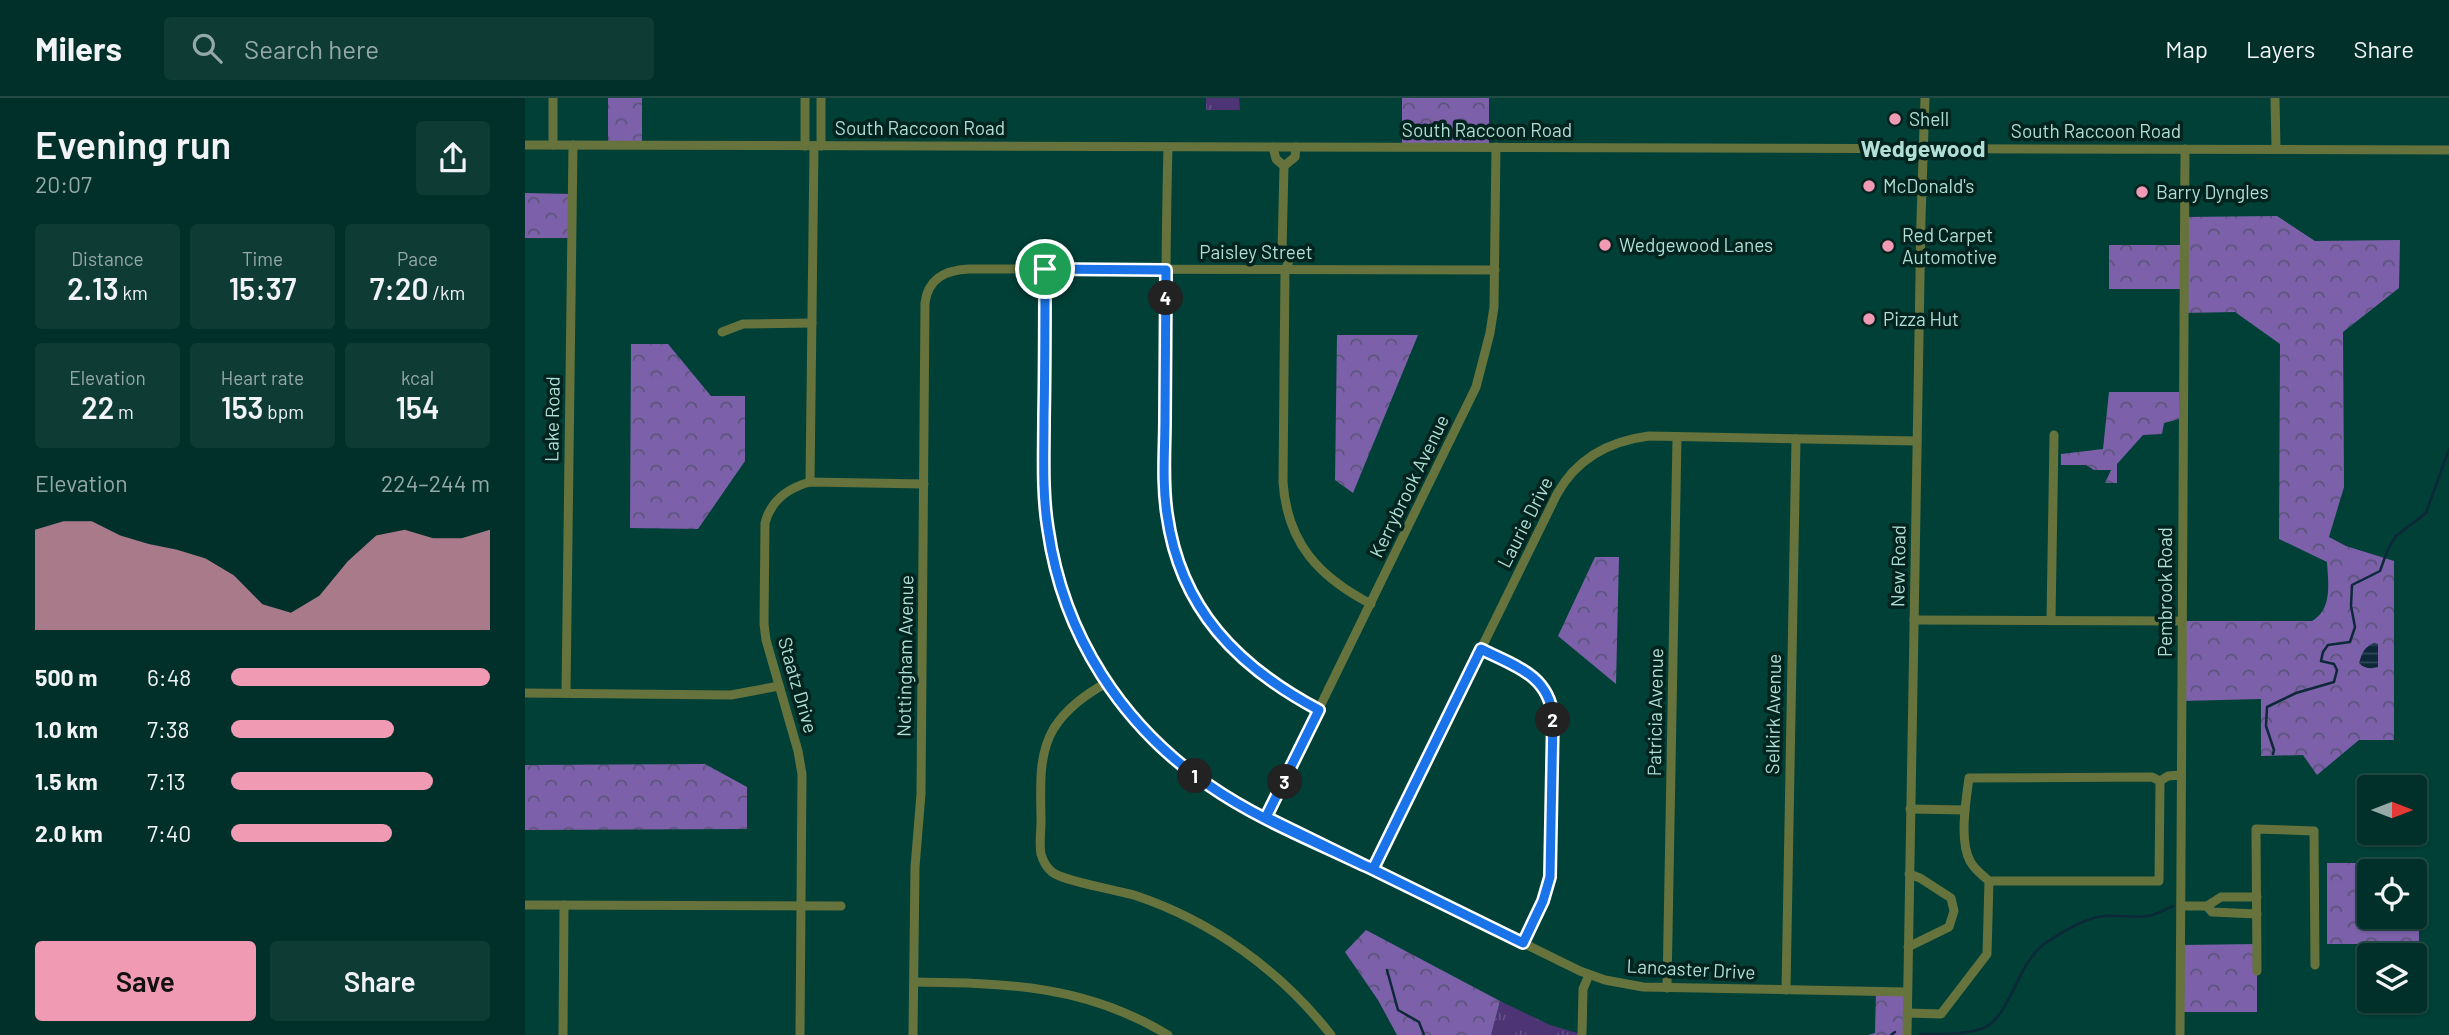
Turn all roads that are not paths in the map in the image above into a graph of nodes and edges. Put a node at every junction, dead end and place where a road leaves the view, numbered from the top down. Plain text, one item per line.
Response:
1 (553, 98) edge
2 (805, 98) edge
3 (821, 98) edge
4 (1925, 98) edge
5 (2275, 98) edge
6 (525, 145) edge
7 (553, 145) junction
8 (573, 145) junction
9 (813, 146) junction
10 (1168, 147) junction
11 (1273, 147) junction
12 (1296, 147) junction
13 (1496, 147) junction
14 (1923, 149) junction
15 (2185, 149) junction
16 (2276, 149) junction
17 (2449, 150) edge
18 (1284, 166) junction
19 (1045, 269) junction
20 (1166, 270) junction
21 (1285, 270) junction
22 (1495, 270) junction
23 (935, 280) joint
24 (812, 323) junction
25 (722, 332) dead end
26 (2055, 435) dead end
27 (1677, 437) junction
28 (1796, 439) junction
29 (1917, 441) junction
30 (810, 482) junction
31 (924, 484) junction
32 (1371, 604) junction
33 (1914, 620) junction
34 (2051, 620) junction
35 (2182, 621) junction
36 (1481, 649) junction
37 (1105, 683) junction
38 (779, 686) junction
39 (525, 693) edge
40 (566, 693) junction
41 (1319, 710) junction
42 (2182, 775) junction
43 (2160, 781) junction
44 (1910, 808) junction
45 (1965, 810) junction
46 (1266, 817) junction
47 (1373, 869) junction
48 (1909, 874) junction
49 (1989, 881) junction
50 (2257, 897) junction
51 (525, 905) edge
52 (564, 905) junction
53 (841, 906) dead end
54 (2181, 906) junction
55 (2207, 906) junction
56 (801, 907) junction
57 (2257, 914) junction
58 (1523, 943) junction
59 (1908, 947) junction
60 (2315, 965) dead end
61 (2257, 971) dead end
62 (1589, 975) junction
63 (914, 982) junction
64 (1667, 988) junction
65 (1786, 990) junction
66 (1907, 992) junction
67 (1907, 1013) junction
68 (563, 1035) edge
69 (800, 1035) edge
70 (913, 1035) edge
71 (1168, 1035) edge
72 (1331, 1035) edge
73 (1582, 1035) edge
74 (1907, 1035) edge
75 (2180, 1035) edge

1 - 7 street
2 - 9 street
3 - 9 street
4 - 14 street, New Road
5 - 16 street
6 - 7 street, South Raccoon Road
7 - 8 street, South Raccoon Road
8 - 9 street, South Raccoon Road
8 - 40 street, Lake Road
9 - 10 street, South Raccoon Road
9 - 24 street
10 - 11 street, South Raccoon Road
10 - 20 street
11 - 12 street, South Raccoon Road
11 - 18 street
12 - 13 street, South Raccoon Road
12 - 18 street
13 - 14 street, South Raccoon Road
13 - 22 street, Kerrybrook Avenue
14 - 15 street, South Raccoon Road
14 - 29 street, New Road
15 - 16 street, South Raccoon Road
15 - 35 street, Pembrook Road
16 - 17 street, South Raccoon Road
18 - 21 street
19 - 20 street, Paisley Street
19 - 23 street, Paisley Street
19 - 37 street, Lancaster Drive
20 - 21 street, Paisley Street
20 - 41 street
21 - 22 street, Paisley Street
21 - 32 street
22 - 32 street, Kerrybrook Avenue
23 - 31 street, Nottingham Avenue
24 - 25 street
24 - 30 street
26 - 34 street
27 - 28 street, Laurie Drive
27 - 36 street, Laurie Drive
27 - 64 street, Patricia Avenue
28 - 29 street, Laurie Drive
28 - 65 street, Selkirk Avenue
29 - 33 street, New Road
30 - 31 street, Staatz Drive
30 - 38 street, Staatz Drive
31 - 63 street, Nottingham Avenue
32 - 41 street, Kerrybrook Avenue
33 - 34 street
33 - 44 street, New Road
34 - 35 street
35 - 42 street, Pembrook Road
36 - 47 street, Laurie Drive
36 - 58 street
37 - 46 street, Lancaster Drive
37 - 72 street
38 - 40 street
38 - 56 street, Staatz Drive
39 - 40 street
41 - 46 street, Kerrybrook Avenue
42 - 43 street
42 - 54 street, Pembrook Road
43 - 45 street
43 - 49 street
44 - 45 street
44 - 48 street, New Road
45 - 49 street
46 - 47 street, Lancaster Drive
47 - 58 street, Lancaster Drive
48 - 59 street, New Road
48 - 59 street
49 - 67 street
50 - 55 street
50 - 57 street
50 - 60 street
51 - 52 street
52 - 56 street
52 - 68 street
53 - 56 street
54 - 55 street
54 - 75 street, Pembrook Road
55 - 57 street
56 - 69 street, Staatz Drive
57 - 61 street
58 - 62 street, Lancaster Drive
59 - 66 street, New Road
62 - 64 street, Lancaster Drive
62 - 73 street
63 - 70 street, Nottingham Avenue
63 - 71 street
64 - 65 street, Lancaster Drive
65 - 66 street, Lancaster Drive
66 - 67 street, New Road
67 - 74 street, New Road

